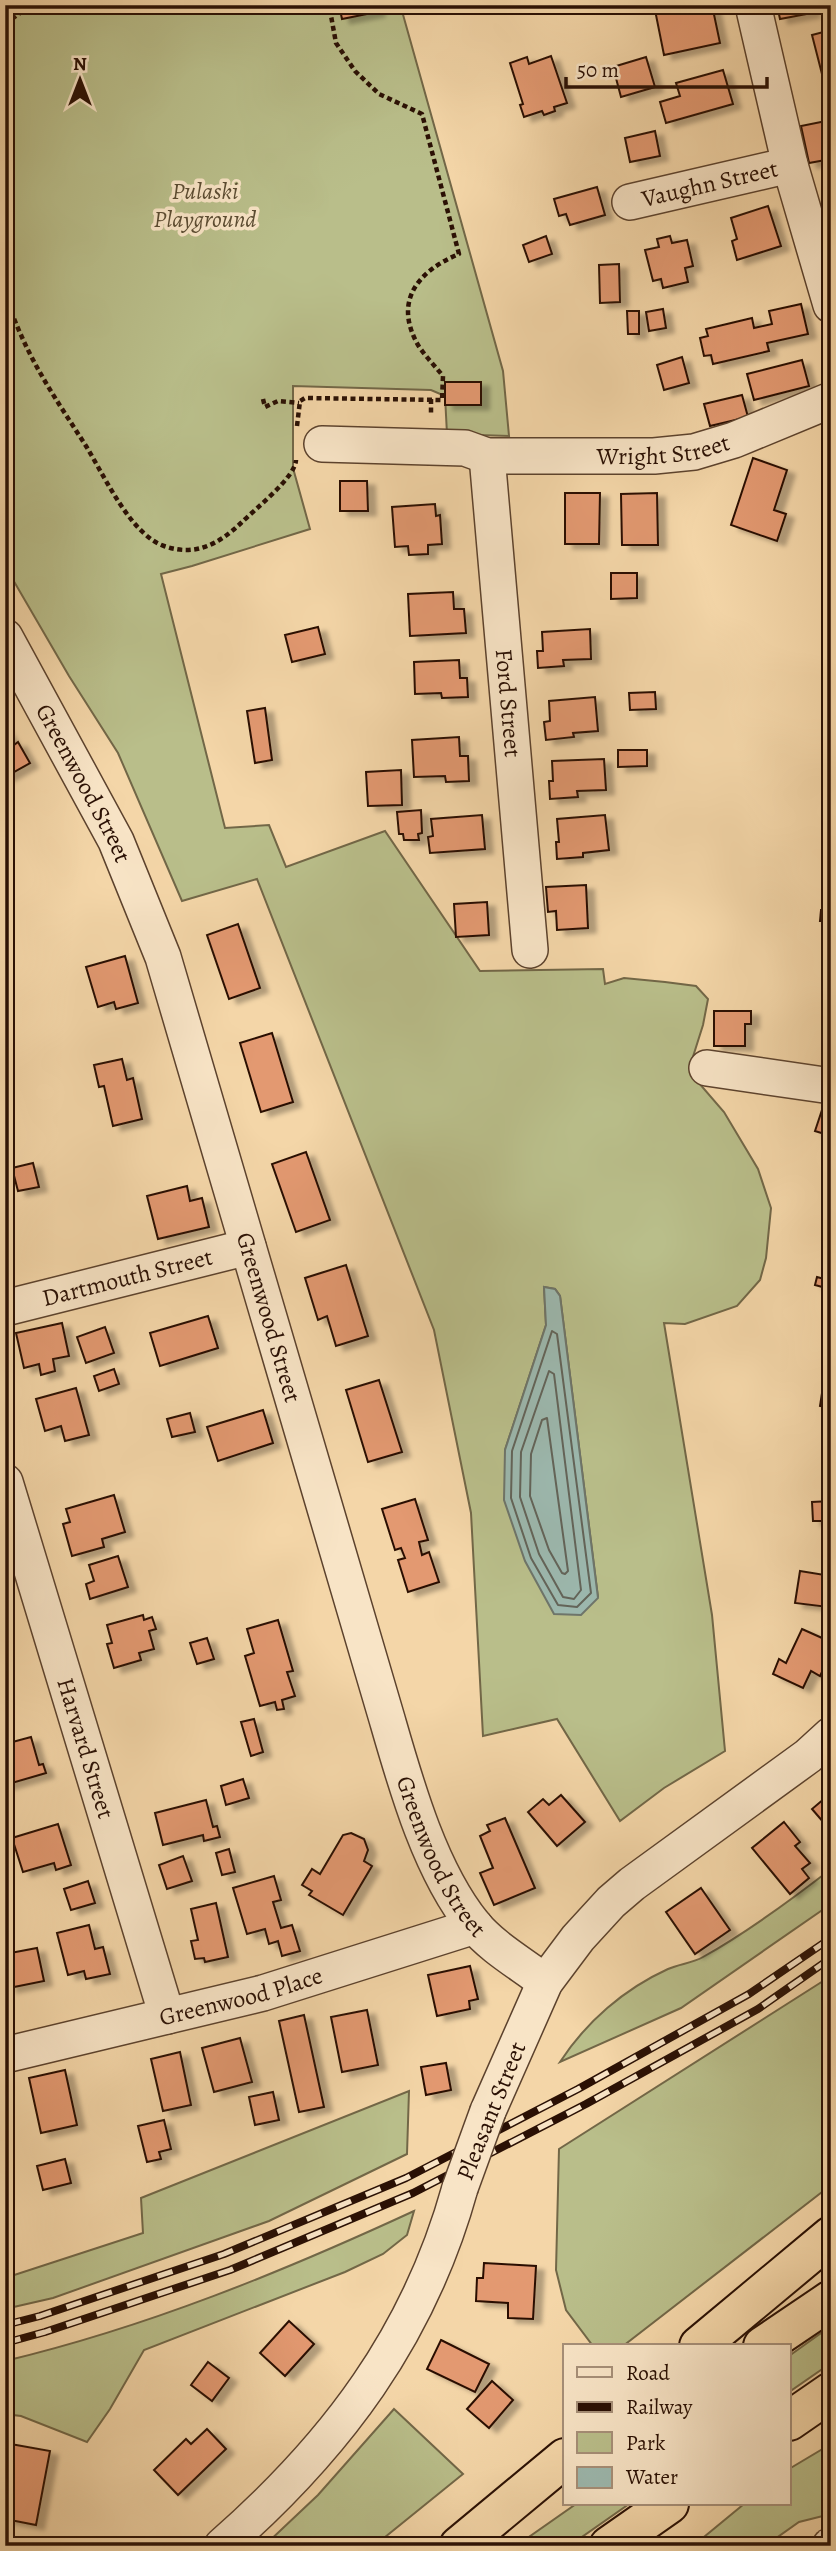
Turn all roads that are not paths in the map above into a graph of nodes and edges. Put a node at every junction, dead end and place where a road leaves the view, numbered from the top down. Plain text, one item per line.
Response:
1 (753, 5) edge
2 (790, 165) junction
3 (630, 202) dead end
4 (831, 304) edge
5 (831, 400) edge
6 (305, 443) road end
7 (487, 456) junction
8 (5, 637) edge
9 (530, 950) dead end
10 (707, 1068) dead end
11 (831, 1086) edge
12 (248, 1247) junction
13 (5, 1308) edge
14 (5, 1482) edge
15 (831, 1735) edge
16 (475, 1926) junction
17 (545, 1982) junction
18 (167, 2016) junction
19 (5, 2055) edge
20 (831, 2236) edge
21 (831, 2300) edge
22 (701, 2344) edge
23 (766, 2344) edge
24 (831, 2392) edge
25 (831, 2407) edge
26 (790, 2420) edge
27 (790, 2428) edge
28 (563, 2460) edge
29 (563, 2483) edge
30 (666, 2506) edge
31 (222, 2546) edge
32 (459, 2546) edge
33 (473, 2546) edge
34 (609, 2546) edge

1 - 2 street
2 - 3 street, Vaughn Street
2 - 4 street
5 - 7 street, Wright Street
6 - 7 street, Wright Street
7 - 9 street, Ford Street
8 - 12 street, Greenwood Street
10 - 11 street
12 - 13 street, Dartmouth Street
12 - 16 street, Greenwood Street
14 - 18 street, Harvard Street
15 - 17 street, Pleasant Street
16 - 17 street, Greenwood Street
16 - 18 street, Greenwood Place
17 - 31 street, Pleasant Street, bridge
18 - 19 street, Greenwood Place
20 - 22 highway
21 - 23 highway
24 - 26 highway
25 - 27 highway
28 - 32 highway
29 - 33 highway
30 - 34 highway

